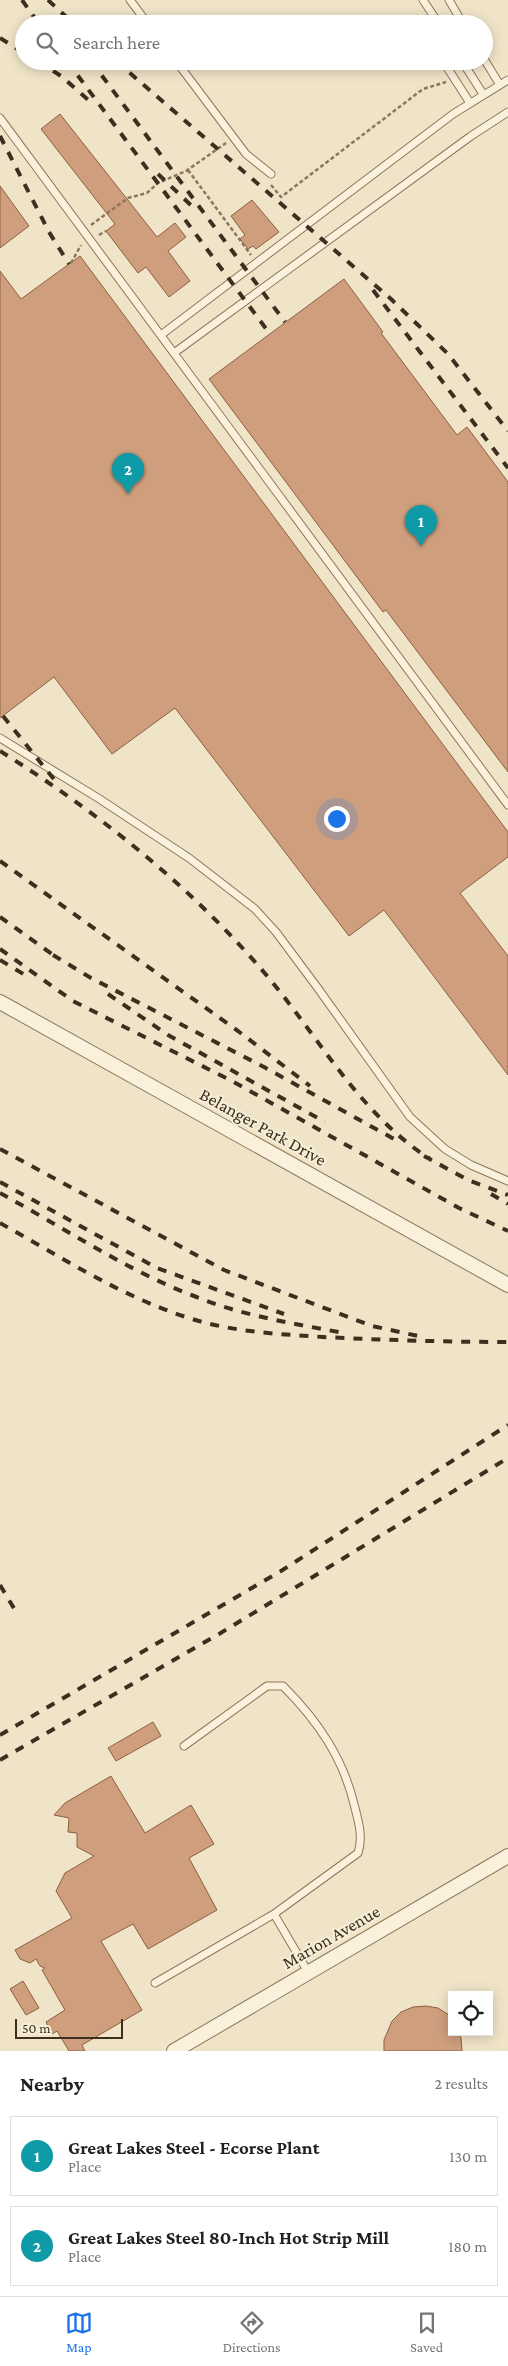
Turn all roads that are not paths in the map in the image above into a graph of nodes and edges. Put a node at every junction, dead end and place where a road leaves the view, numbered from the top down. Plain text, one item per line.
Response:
1 (130, 0) edge
2 (424, 0) edge
3 (449, 0) edge
4 (141, 15) edge
5 (433, 15) edge
6 (458, 15) edge
7 (183, 70) edge
8 (448, 70) edge
9 (468, 70) edge
10 (491, 70) edge
11 (508, 80) edge
12 (500, 85) junction
13 (483, 94) junction
14 (470, 103) junction
15 (508, 112) edge
16 (0, 118) edge
17 (271, 174) dead end
18 (161, 335) junction
19 (174, 353) junction
20 (0, 738) edge
21 (508, 805) edge
22 (0, 1002) edge
23 (508, 1181) edge
24 (508, 1284) edge
25 (184, 1746) dead end
26 (508, 1856) edge
27 (274, 1914) junction
28 (308, 1972) junction
29 (155, 1983) dead end
30 (174, 2051) edge

1 - 4 lane
2 - 5 lane
3 - 6 lane
7 - 17 lane
8 - 14 lane
9 - 13 lane
10 - 12 lane
11 - 12 lane
12 - 13 lane
13 - 14 lane
14 - 18 lane
15 - 19 lane
16 - 18 lane
18 - 19 lane
19 - 21 lane
20 - 23 lane
22 - 24 street, Belanger Park Drive
25 - 27 lane
26 - 28 street, Marion Avenue
27 - 28 lane
27 - 29 lane
28 - 30 street, Marion Avenue

